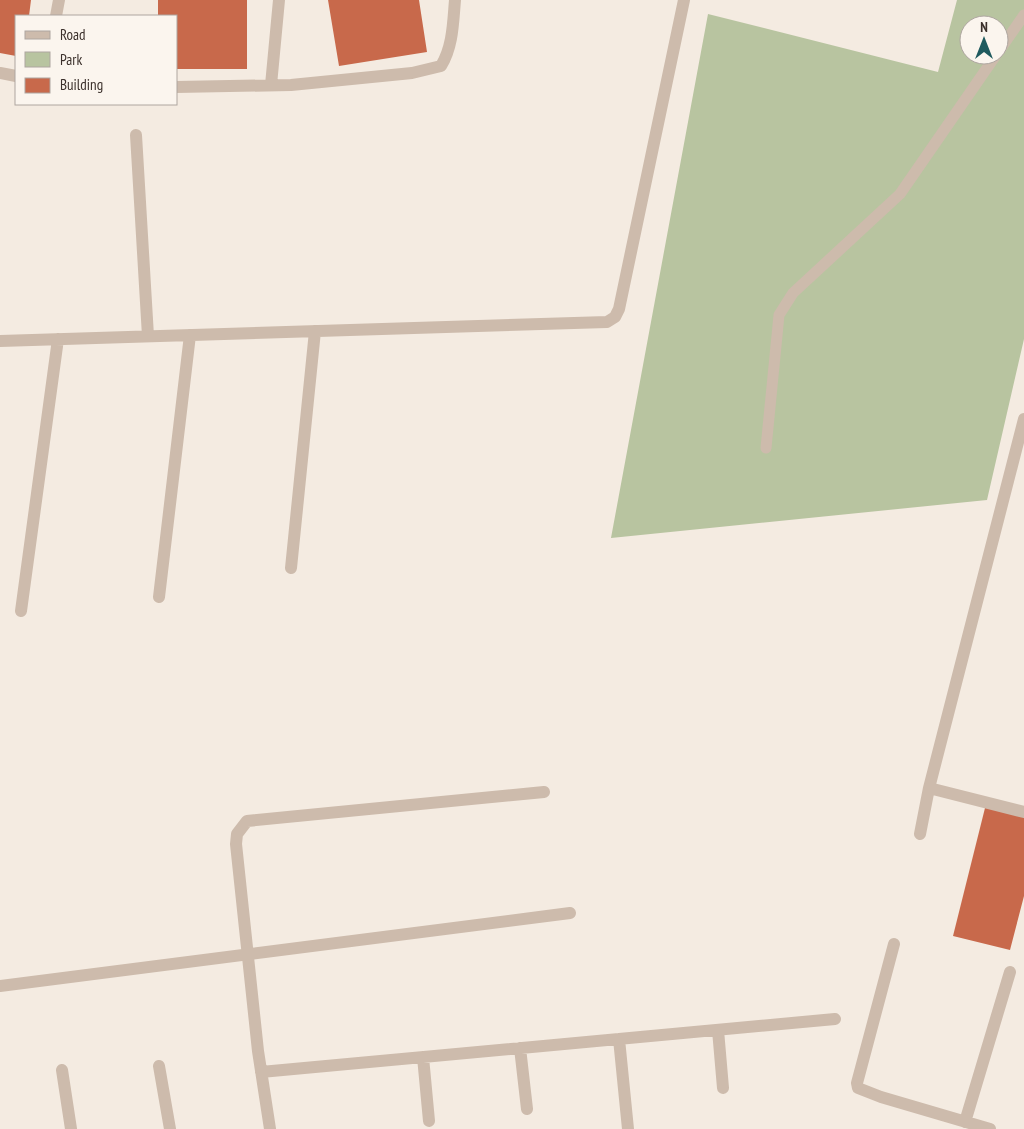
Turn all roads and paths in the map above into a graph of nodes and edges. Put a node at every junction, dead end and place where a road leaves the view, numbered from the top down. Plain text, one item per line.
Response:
1 (58, 0) edge
2 (279, 0) edge
3 (456, 0) edge
4 (684, 0) edge
5 (56, 15) edge
6 (1024, 15) edge
7 (1009, 37) edge
8 (989, 65) edge
9 (0, 73) edge
10 (15, 76) edge
11 (271, 85) junction
12 (178, 87) edge
13 (136, 135) dead end
14 (316, 331) junction
15 (190, 335) junction
16 (148, 336) junction
17 (58, 339) junction
18 (0, 341) edge
19 (1024, 418) edge
20 (766, 448) dead end
21 (291, 568) dead end
22 (159, 597) dead end
23 (21, 611) dead end
24 (929, 788) junction
25 (544, 792) dead end
26 (1024, 812) edge
27 (920, 834) dead end
28 (570, 913) dead end
29 (894, 944) dead end
30 (247, 954) junction
31 (1010, 972) dead end
32 (0, 986) edge
33 (835, 1019) dead end
34 (718, 1030) junction
35 (619, 1039) junction
36 (520, 1048) junction
37 (423, 1057) junction
38 (159, 1066) dead end
39 (62, 1070) dead end
40 (261, 1072) junction
41 (723, 1088) dead end
42 (527, 1110) dead end
43 (429, 1121) dead end
44 (965, 1122) junction
45 (71, 1129) edge
46 (170, 1129) edge
47 (270, 1129) edge
48 (628, 1129) edge
49 (990, 1129) edge

1 - 5 street
2 - 11 street
3 - 11 street
4 - 14 street
6 - 7 lane
8 - 20 lane
9 - 10 street
11 - 12 street
13 - 16 street
14 - 15 street
14 - 21 street
15 - 16 street
15 - 22 street
16 - 17 street
17 - 18 street
17 - 23 street
19 - 24 street
24 - 26 street
24 - 27 street
25 - 30 street
28 - 30 street
29 - 44 street
30 - 32 street
30 - 40 street
31 - 44 street
33 - 34 street
34 - 35 street
34 - 41 street
35 - 36 street
35 - 48 street
36 - 37 street
36 - 42 street
37 - 40 street
37 - 43 street
38 - 46 street
39 - 45 street
40 - 47 street
44 - 49 street

